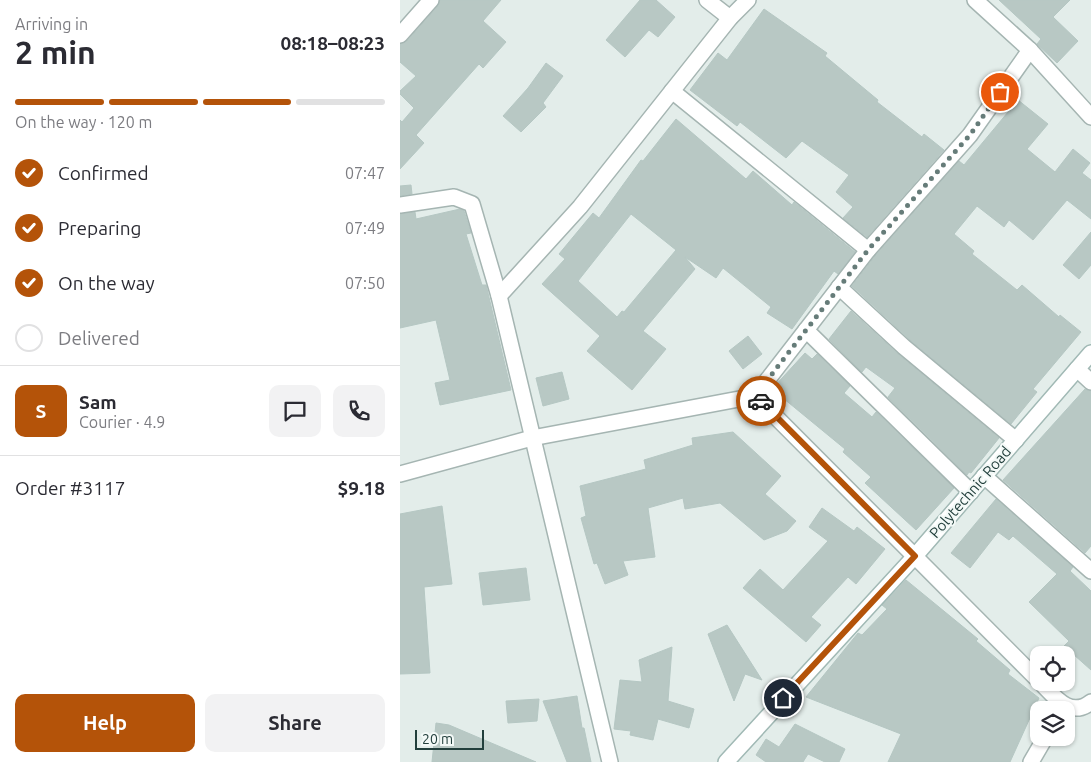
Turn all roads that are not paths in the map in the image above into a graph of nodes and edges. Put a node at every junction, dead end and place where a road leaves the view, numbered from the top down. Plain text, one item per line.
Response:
1 (431, 0) edge
2 (707, 0) edge
3 (748, 0) edge
4 (975, 0) edge
5 (730, 18) junction
6 (400, 34) edge
7 (1030, 50) junction
8 (672, 91) junction
9 (1091, 118) edge
10 (400, 205) edge
11 (868, 250) junction
12 (839, 287) junction
13 (499, 296) junction
14 (806, 330) junction
15 (1091, 354) edge
16 (1077, 369) junction
17 (1091, 382) edge
18 (755, 396) junction
19 (532, 438) junction
20 (1016, 440) junction
21 (400, 474) edge
22 (984, 476) junction
23 (971, 492) junction
24 (915, 556) junction
25 (1091, 571) edge
26 (1030, 672) edge
27 (1048, 691) edge
28 (1056, 701) edge
29 (1090, 705) edge
30 (1075, 708) edge
31 (1040, 746) edge
32 (610, 762) edge
33 (726, 762) edge
34 (1031, 762) edge

1 - 6 street
2 - 5 street
3 - 5 street
4 - 7 street
5 - 8 street
7 - 9 street
7 - 11 street
8 - 11 street
8 - 13 street
10 - 13 street
11 - 12 street
12 - 14 street
12 - 20 street
13 - 19 street
14 - 18 street
14 - 23 street
15 - 16 street, Polytechnic Road
16 - 17 street
16 - 20 street, Polytechnic Road
18 - 19 street
18 - 24 street
19 - 21 street
19 - 32 street
20 - 22 street, Polytechnic Road
22 - 23 street, Polytechnic Road
22 - 25 street
23 - 24 street, Polytechnic Road
24 - 26 street
24 - 33 street, Polytechnic Road
27 - 28 street
29 - 30 street
31 - 34 street

